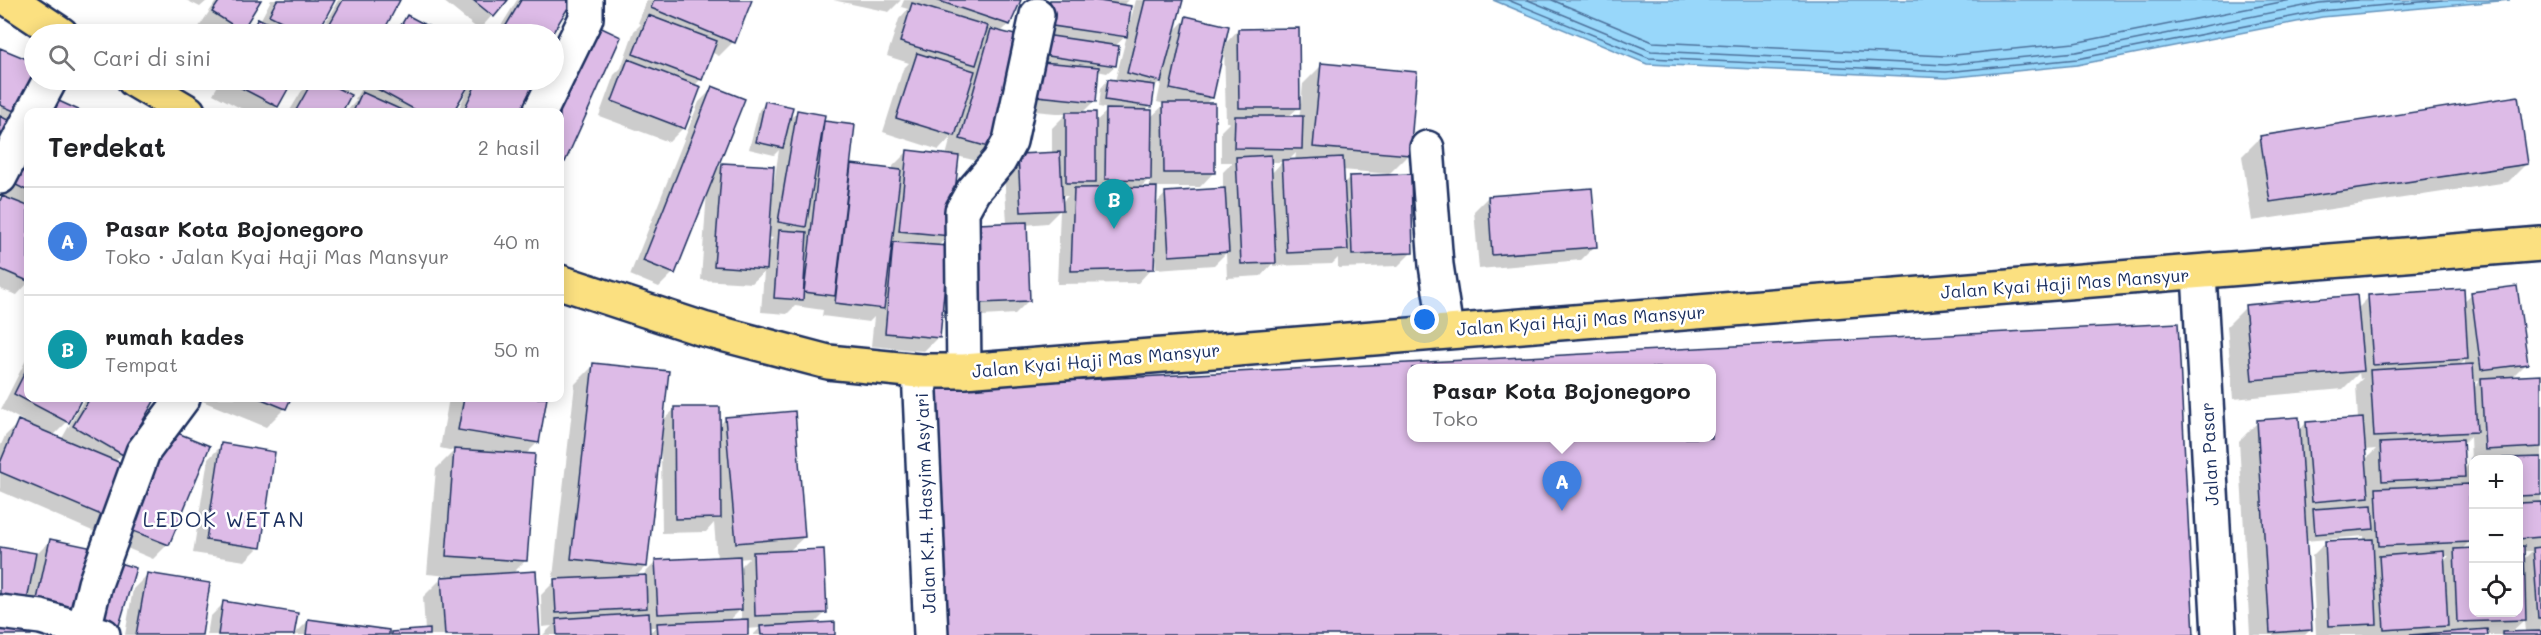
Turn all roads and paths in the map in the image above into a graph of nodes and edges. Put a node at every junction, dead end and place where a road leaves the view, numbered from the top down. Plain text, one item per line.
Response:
1 (10, 0) edge
2 (586, 0) edge
3 (1037, 15) dead end
4 (46, 24) edge
5 (564, 63) edge
6 (45, 90) edge
7 (151, 90) edge
8 (551, 90) edge
9 (35, 108) edge
10 (181, 108) edge
11 (542, 108) edge
12 (24, 130) edge
13 (1427, 148) dead end
14 (0, 177) edge
15 (2541, 244) edge
16 (2199, 273) junction
17 (564, 283) edge
18 (1446, 330) junction
19 (920, 371) junction
20 (964, 371) junction
21 (180, 402) edge
22 (0, 612) edge
23 (94, 632) edge
24 (931, 635) edge
25 (2218, 635) edge

1 - 4 main road
2 - 5 street
3 - 20 street
6 - 9 street
7 - 10 main road
8 - 11 street
12 - 14 street
13 - 18 street
15 - 16 main road, Jalan Kyai Haji Mas Mansyur
16 - 18 main road, Jalan Kyai Haji Mas Mansyur
16 - 25 street, Jalan Pasar
17 - 19 main road, Jalan Kyai Haji Mas Mansyur
18 - 20 main road, Jalan Kyai Haji Mas Mansyur
19 - 20 main road, Jalan Kyai Haji Mas Mansyur
19 - 24 street, Jalan K.H. Hasyim Asy'ari
21 - 23 street
22 - 23 street

